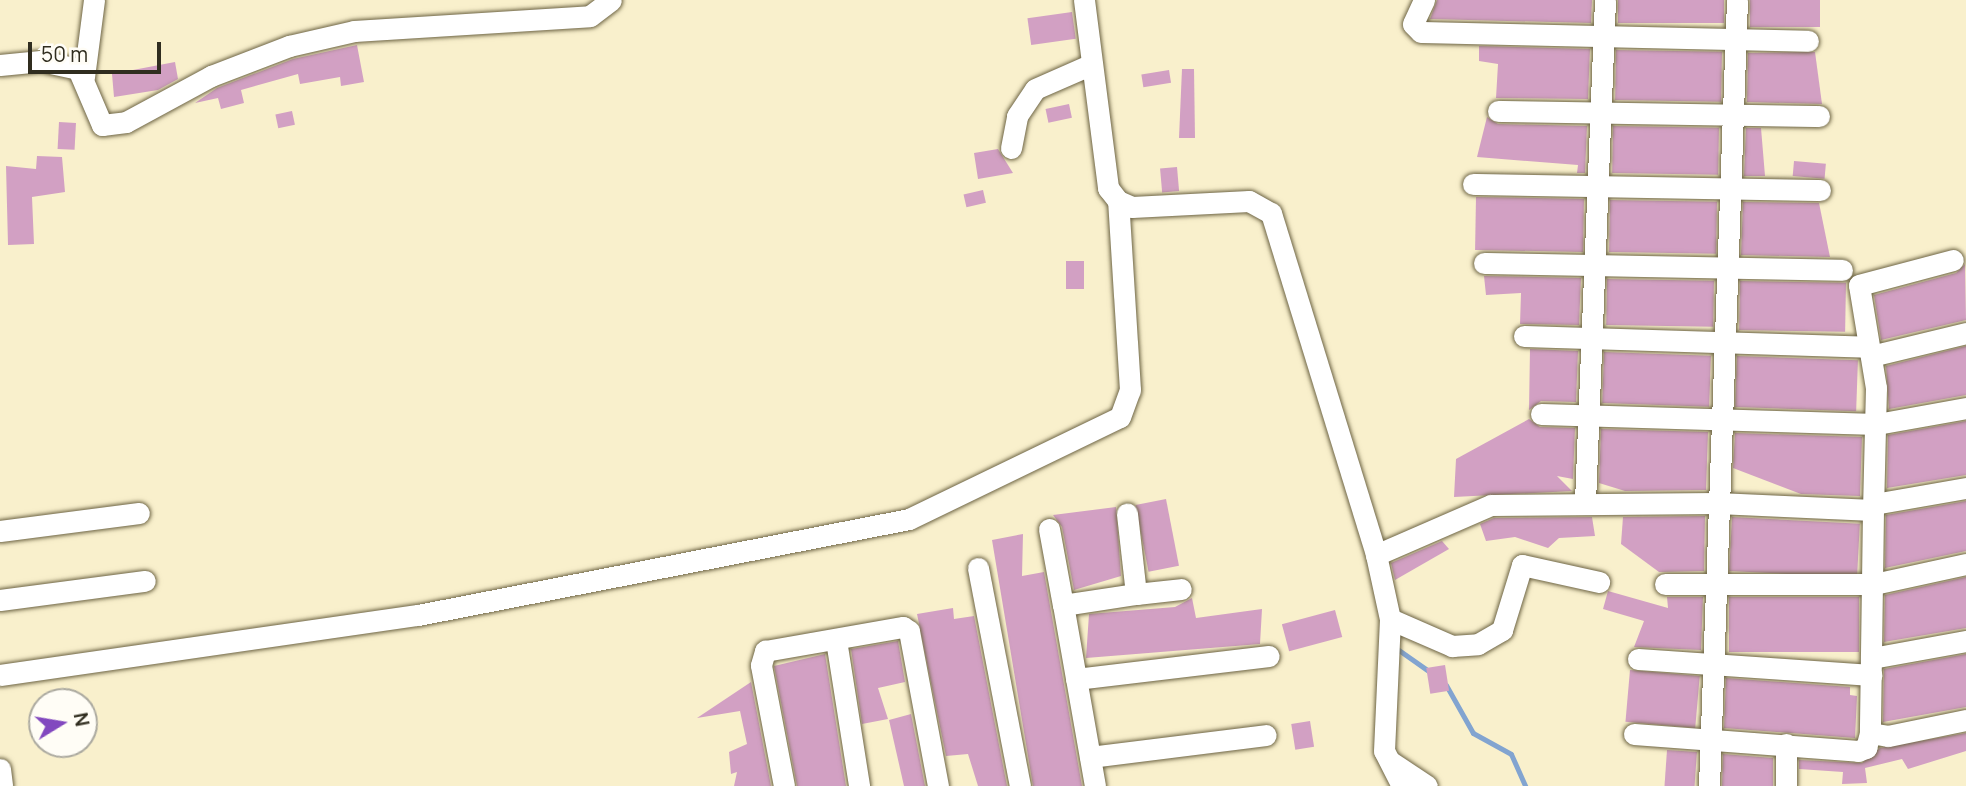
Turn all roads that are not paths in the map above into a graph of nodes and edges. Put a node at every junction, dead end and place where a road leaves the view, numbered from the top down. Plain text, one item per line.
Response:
1 (94, 0) edge
2 (611, 0) edge
3 (1084, 0) edge
4 (1424, 0) edge
5 (1605, 0) edge
6 (1737, 0) edge
7 (1604, 33) junction
8 (1736, 38) junction
9 (1808, 41) dead end
10 (1092, 64) junction
11 (0, 65) edge
12 (84, 77) junction
13 (1601, 110) junction
14 (1498, 111) dead end
15 (1732, 116) junction
16 (1819, 116) dead end
17 (1011, 148) dead end
18 (1473, 184) dead end
19 (1598, 188) junction
20 (1730, 190) junction
21 (1820, 190) dead end
22 (1118, 201) junction
23 (1953, 260) dead end
24 (1483, 263) dead end
25 (1594, 264) junction
26 (1726, 265) junction
27 (1842, 270) dead end
28 (1966, 334) edge
29 (1524, 336) dead end
30 (1591, 340) junction
31 (1724, 342) junction
32 (1870, 352) junction
33 (1966, 408) edge
34 (1541, 414) dead end
35 (1589, 415) junction
36 (1723, 422) junction
37 (1877, 424) junction
38 (1966, 488) edge
39 (1585, 502) junction
40 (1717, 503) junction
41 (1873, 507) junction
42 (139, 513) dead end
43 (1127, 514) dead end
44 (1049, 528) dead end
45 (0, 531) edge
46 (1376, 555) junction
47 (1966, 564) edge
48 (978, 568) dead end
49 (145, 581) dead end
50 (1599, 582) dead end
51 (1715, 583) junction
52 (1665, 584) dead end
53 (1874, 584) junction
54 (1181, 589) dead end
55 (1136, 594) junction
56 (0, 600) edge
57 (1063, 605) junction
58 (1390, 619) junction
59 (836, 640) junction
60 (1966, 641) edge
61 (1269, 656) dead end
62 (1638, 659) dead end
63 (1713, 661) junction
64 (1872, 666) junction
65 (0, 675) edge
66 (1076, 679) junction
67 (1966, 720) edge
68 (1870, 733) junction
69 (1634, 734) dead end
70 (1266, 735) dead end
71 (1711, 736) junction
72 (1786, 744) junction
73 (1090, 757) junction
74 (1388, 760) junction
75 (0, 769) edge
76 (2, 786) edge
77 (784, 786) edge
78 (859, 786) edge
79 (939, 786) edge
80 (1020, 786) edge
81 (1095, 786) edge
82 (1402, 786) edge
83 (1427, 786) edge
84 (1709, 786) edge
85 (1786, 786) edge

1 - 12 street
2 - 12 street
3 - 10 street
4 - 7 street
5 - 7 street
6 - 8 street
7 - 8 street
7 - 13 street
8 - 9 street
8 - 15 street
10 - 17 street
10 - 22 street
11 - 12 street
13 - 14 street
13 - 15 street
13 - 19 street
15 - 16 street
15 - 20 street
18 - 19 street
19 - 20 street
19 - 25 street
20 - 21 street
20 - 26 street
22 - 46 street
22 - 65 street
23 - 32 street
24 - 25 street
25 - 26 street
25 - 30 street
26 - 27 street
26 - 31 street
28 - 32 street
29 - 30 street
30 - 31 street
30 - 35 street
31 - 32 street
31 - 36 street
32 - 37 street
33 - 37 street
34 - 35 street
35 - 36 street
35 - 39 street
36 - 37 street
36 - 40 street
37 - 41 street
38 - 41 street
39 - 40 street
39 - 46 street
40 - 41 street
40 - 51 street
41 - 53 street
42 - 45 street
43 - 55 street
44 - 57 street
46 - 58 street
47 - 53 street
48 - 80 street
49 - 56 street
50 - 58 street
51 - 52 street
51 - 53 street
51 - 63 street
53 - 64 street
54 - 55 street
55 - 57 street
57 - 66 street
58 - 74 street
59 - 77 street
59 - 78 street
59 - 79 street
60 - 64 street
61 - 66 street
62 - 63 street
63 - 64 street
63 - 71 street
64 - 68 street
66 - 73 street
67 - 68 street
68 - 72 street
69 - 71 street
70 - 73 street
71 - 72 street
71 - 84 street
72 - 85 street
73 - 81 street
74 - 82 street
74 - 83 street
75 - 76 street

